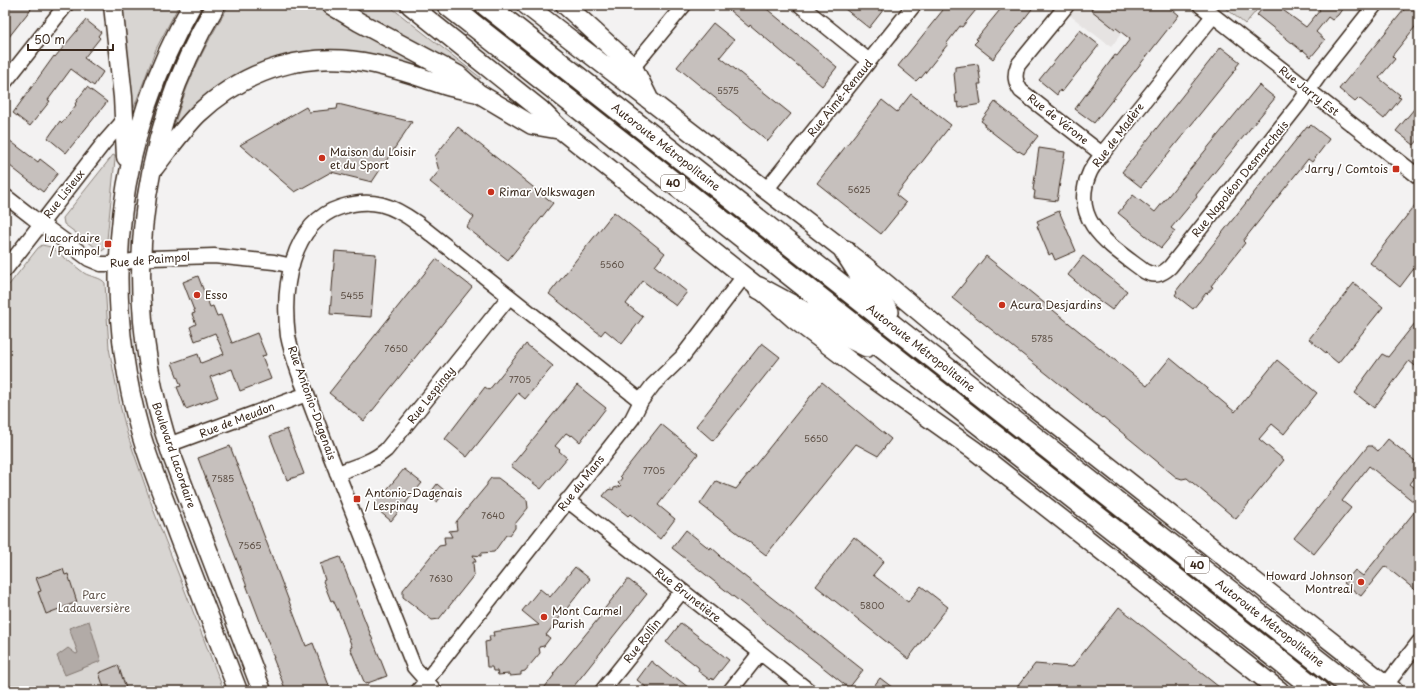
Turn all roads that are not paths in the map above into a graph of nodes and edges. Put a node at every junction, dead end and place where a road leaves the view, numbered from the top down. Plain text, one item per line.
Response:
1 (66, 5) edge
2 (113, 5) edge
3 (192, 5) edge
4 (216, 5) edge
5 (331, 5) edge
6 (410, 5) edge
7 (448, 5) edge
8 (486, 5) edge
9 (526, 5) edge
10 (566, 5) edge
11 (684, 5) edge
12 (800, 5) edge
13 (914, 5) edge
14 (1067, 5) edge
15 (1200, 5) edge
16 (1376, 5) edge
17 (1213, 16) junction
18 (869, 61) junction
19 (633, 67) junction
20 (5, 82) edge
21 (1308, 91) junction
22 (478, 93) junction
23 (649, 99) junction
24 (124, 119) junction
25 (561, 130) junction
26 (1102, 154) junction
27 (152, 171) junction
28 (1419, 177) edge
29 (126, 180) junction
30 (766, 190) junction
31 (5, 196) edge
32 (41, 224) junction
33 (845, 251) junction
34 (141, 260) junction
35 (118, 263) junction
36 (292, 266) junction
37 (1170, 266) joint
38 (5, 270) edge
39 (752, 282) junction
40 (509, 297) junction
41 (911, 341) junction
42 (899, 360) junction
43 (306, 394) junction
44 (641, 401) junction
45 (168, 445) junction
46 (337, 473) junction
47 (567, 500) junction
48 (682, 591) junction
49 (1419, 642) edge
50 (760, 653) junction
51 (426, 688) edge
52 (1390, 688) edge
53 (605, 690) edge
54 (238, 691) edge
55 (262, 691) edge
56 (730, 691) edge
57 (809, 691) edge
58 (1280, 691) edge
59 (1318, 691) edge
60 (1356, 691) edge

1 - 20 street
2 - 24 main road
3 - 29 main road, Boulevard Lacordaire
4 - 27 main road, Boulevard Lacordaire
5 - 22 main road
6 - 25 main road
7 - 42 highway, Autoroute Métropolitaine / 40
8 - 41 highway, Autoroute Métropolitaine / 40
9 - 23 main road
10 - 19 main road
11 - 19 street
12 - 18 street
13 - 18 street, Rue Aimé-Renaud
14 - 26 street, Rue de Vérone
15 - 17 street, Rue Jarry Est
16 - 21 street, Rue Napoléon Desmarchais
17 - 21 street, Rue Jarry Est
17 - 26 street, Rue de Madère
18 - 30 street, Rue Aimé-Renaud
19 - 23 main road
21 - 28 street, Rue Jarry Est
21 - 37 street, Rue Napoléon Desmarchais
22 - 25 main road
22 - 27 main road
23 - 30 main road
24 - 29 main road
24 - 32 street, Rue Lisieux
25 - 39 main road
26 - 37 street, Rue de Madère
27 - 34 main road, Boulevard Lacordaire
29 - 35 main road, Boulevard Lacordaire
30 - 33 main road
31 - 32 street, Rue de Paimpol
32 - 35 street, Rue de Paimpol
32 - 38 street, Rue Lisieux
33 - 41 highway
33 - 52 main road
34 - 35 street, Rue de Paimpol
34 - 36 street, Rue de Paimpol
34 - 45 main road, Boulevard Lacordaire
35 - 54 main road, Boulevard Lacordaire
36 - 40 street, Rue Antonio-Dagenais
36 - 43 street, Rue Antonio-Dagenais
39 - 42 highway
39 - 44 street, Rue du Mans
39 - 58 main road
40 - 44 street, Rue Antonio-Dagenais
40 - 46 street, Rue Lespinay
41 - 60 highway, Autoroute Métropolitaine / 40
42 - 59 highway, Autoroute Métropolitaine / 40
43 - 45 street, Rue de Meudon
43 - 46 street, Rue Antonio-Dagenais
44 - 47 street, Rue du Mans
45 - 55 main road, Boulevard Lacordaire
46 - 51 street, Rue Antonio-Dagenais
47 - 48 street, Rue Brunetière
47 - 51 street, Rue du Mans
48 - 50 street, Rue Brunetière
48 - 53 street, Rue Rollin
49 - 52 street
50 - 56 street
50 - 57 street, Rue Brunetière

